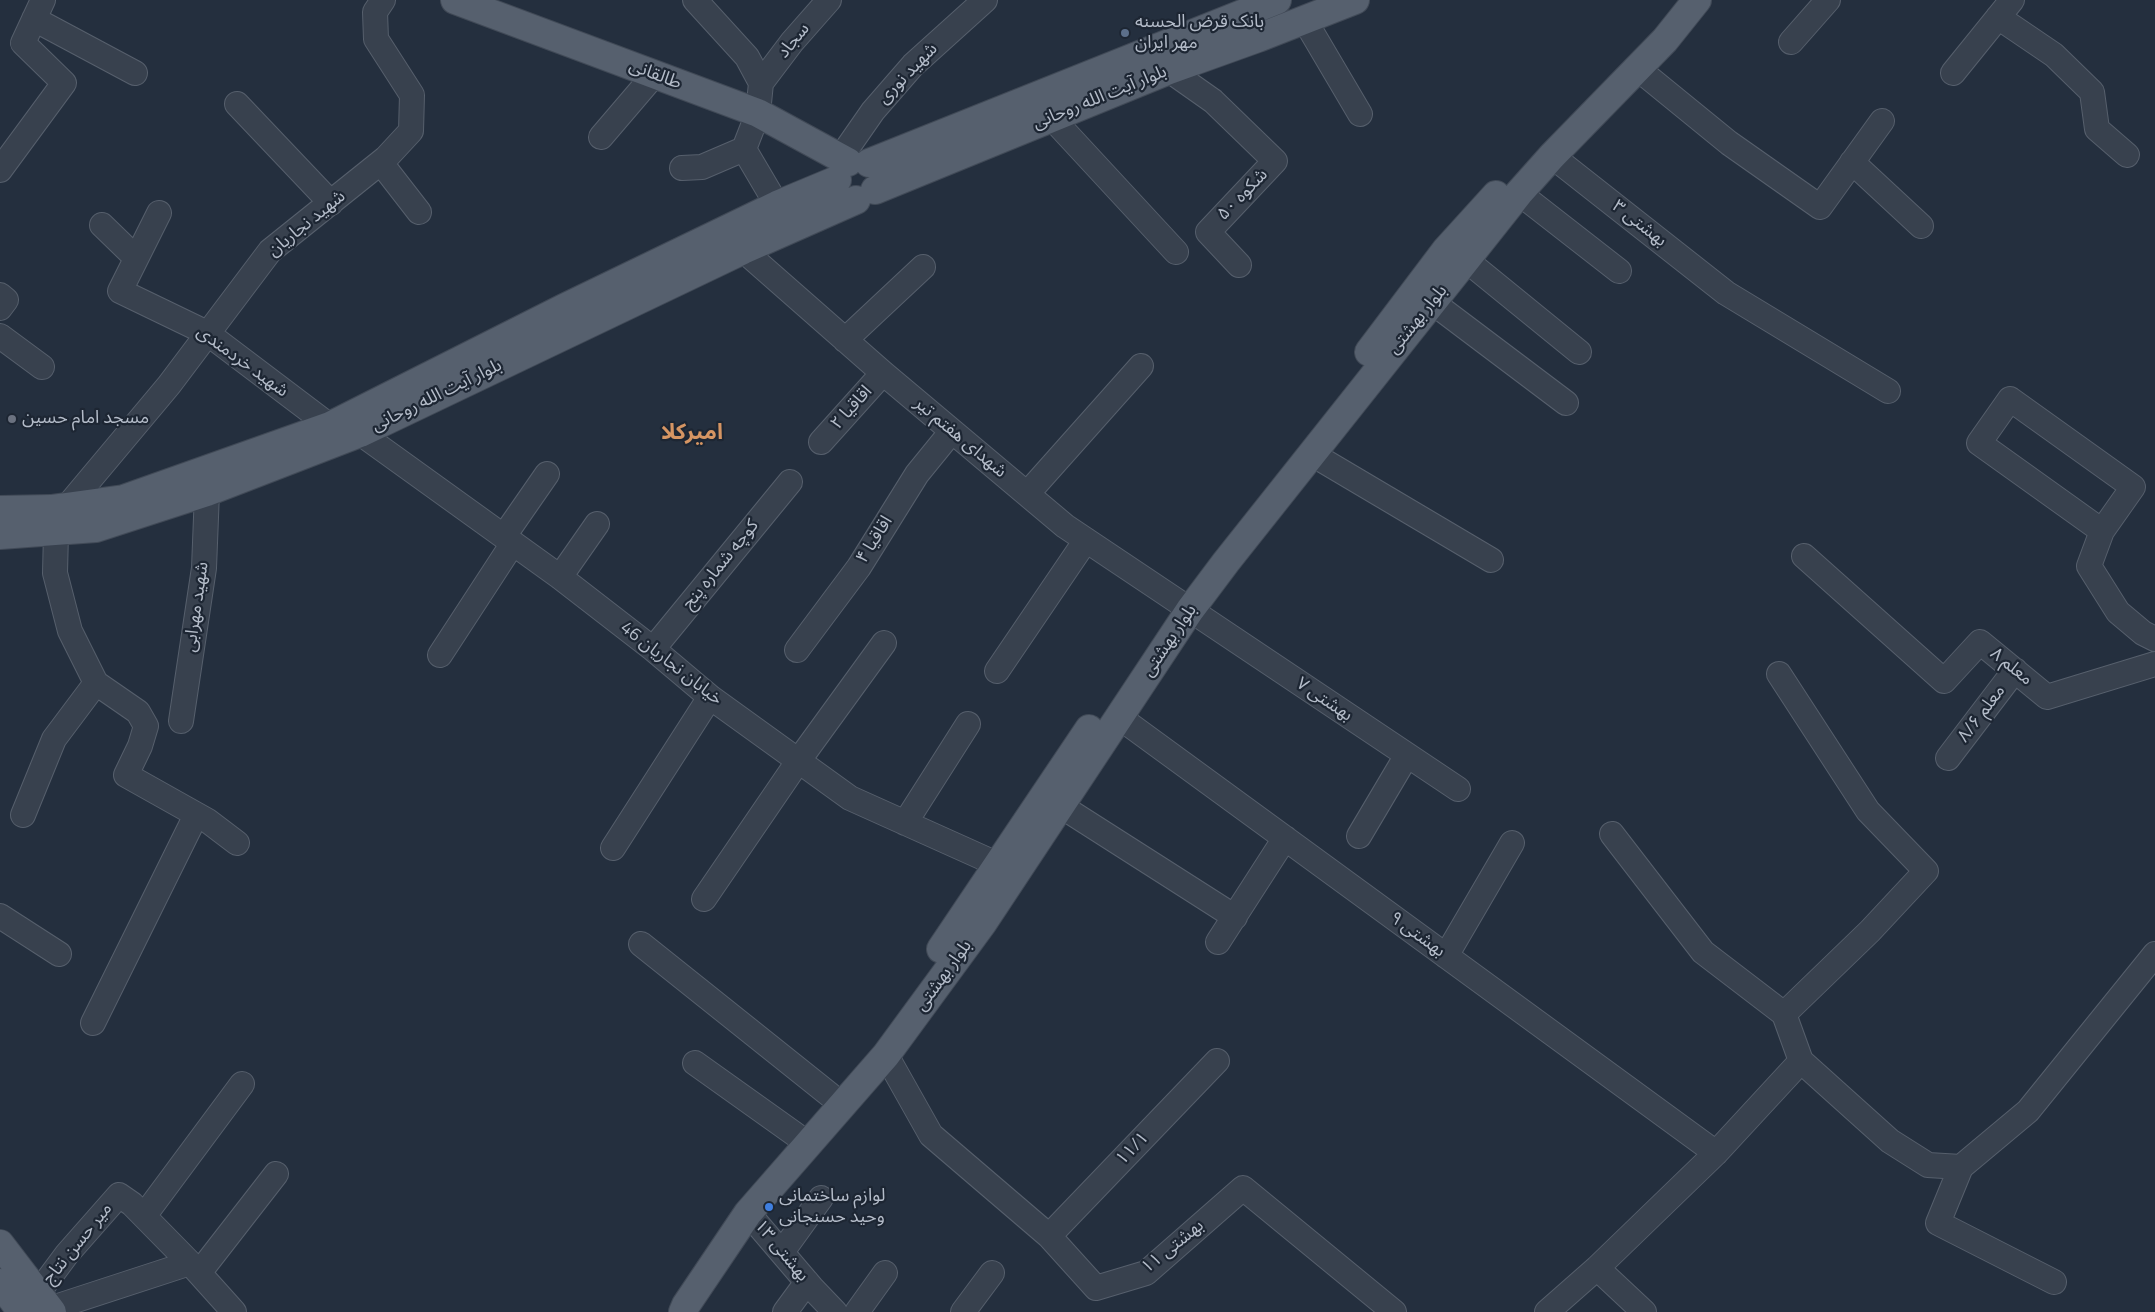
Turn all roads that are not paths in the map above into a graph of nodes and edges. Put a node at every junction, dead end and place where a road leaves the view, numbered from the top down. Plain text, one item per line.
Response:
1 (383, 0) edge
2 (455, 0) edge
3 (695, 0) edge
4 (829, 0) edge
5 (985, 0) edge
6 (1277, 0) edge
7 (1355, 0) edge
8 (1674, 0) edge
9 (1698, 0) edge
10 (1828, 0) edge
11 (1250, 5) edge
12 (2005, 9) edge
13 (38, 10) edge
14 (1304, 19) junction
15 (1791, 42) dead end
16 (1638, 68) junction
17 (1170, 70) junction
18 (135, 73) dead end
19 (654, 74) junction
20 (1953, 74) dead end
21 (761, 83) junction
22 (236, 104) dead end
23 (758, 113) junction
24 (1360, 114) dead end
25 (1582, 116) junction
26 (1052, 118) junction
27 (1882, 121) dead end
28 (601, 137) dead end
29 (744, 149) junction
30 (2128, 155) dead end
31 (1552, 156) junction
32 (1852, 162) junction
33 (381, 163) junction
34 (849, 165) junction
35 (682, 168) dead end
36 (0, 170) edge
37 (1519, 193) junction
38 (865, 195) junction
39 (331, 203) junction
40 (777, 204) junction
41 (419, 212) dead end
42 (159, 213) dead end
43 (102, 225) dead end
44 (1921, 226) dead end
45 (743, 250) junction
46 (1176, 252) dead end
47 (136, 258) junction
48 (1466, 260) junction
49 (1240, 265) dead end
50 (923, 267) dead end
51 (1620, 270) dead end
52 (1432, 302) junction
53 (207, 333) junction
54 (0, 336) edge
55 (845, 340) junction
56 (1579, 352) dead end
57 (1141, 366) dead end
58 (42, 367) dead end
59 (883, 373) junction
60 (1350, 391) junction
61 (1888, 391) dead end
62 (1566, 403) dead end
63 (330, 426) junction
64 (952, 431) junction
65 (360, 433) junction
66 (821, 442) dead end
67 (1312, 454) junction
68 (547, 474) dead end
69 (790, 482) dead end
70 (207, 492) junction
71 (1027, 494) junction
72 (66, 508) junction
73 (0, 510) edge
74 (597, 524) dead end
75 (2102, 531) junction
76 (56, 533) junction
77 (0, 535) edge
78 (508, 540) junction
79 (1086, 540) junction
80 (1804, 556) dead end
81 (1491, 560) dead end
82 (560, 577) junction
83 (1183, 605) junction
84 (2155, 639) edge
85 (884, 643) dead end
86 (653, 649) junction
87 (797, 650) dead end
88 (440, 655) dead end
89 (2154, 665) edge
90 (2015, 670) junction
91 (997, 671) dead end
92 (1779, 674) dead end
93 (96, 683) junction
94 (710, 697) junction
95 (1119, 716) junction
96 (181, 721) dead end
97 (968, 724) dead end
98 (1407, 755) junction
99 (1948, 758) dead end
100 (799, 760) junction
101 (1458, 789) dead end
102 (1061, 806) junction
103 (23, 815) dead end
104 (196, 815) junction
105 (905, 823) junction
106 (1612, 834) dead end
107 (1359, 836) dead end
108 (1284, 838) junction
109 (237, 842) dead end
110 (1512, 843) dead end
111 (613, 848) dead end
112 (1007, 869) junction
113 (704, 899) dead end
114 (0, 916) edge
115 (1234, 917) junction
116 (1218, 942) dead end
117 (641, 944) dead end
118 (59, 954) dead end
119 (2155, 954) edge
120 (1446, 956) junction
121 (1784, 1014) junction
122 (93, 1023) dead end
123 (886, 1055) junction
124 (1217, 1061) dead end
125 (1801, 1061) junction
126 (694, 1063) dead end
127 (242, 1084) dead end
128 (830, 1095) junction
129 (796, 1136) junction
130 (1716, 1154) junction
131 (1961, 1167) junction
132 (276, 1174) dead end
133 (821, 1198) dead end
134 (748, 1212) junction
135 (144, 1216) junction
136 (1049, 1236) junction
137 (0, 1244) edge
138 (782, 1252) junction
139 (195, 1268) junction
140 (1597, 1268) junction
141 (885, 1273) dead end
142 (992, 1273) dead end
143 (807, 1282) junction
144 (2054, 1282) dead end
145 (0, 1283) edge
146 (40, 1306) edge
147 (234, 1312) edge
148 (666, 1312) edge
149 (683, 1312) edge
150 (785, 1312) edge
151 (835, 1312) edge
152 (857, 1312) edge
153 (963, 1312) edge
154 (1394, 1312) edge
155 (1547, 1312) edge
156 (1644, 1312) edge

1 - 33 street, شهید نجاریان
2 - 19 main road, طالقانی
3 - 21 street
4 - 21 street, سجاد
5 - 34 street, شهید نوری
6 - 11 main road, بلوار آیت الله روحانی
7 - 14 main road, بلوار آیت الله روحانی
8 - 25 main road, بلوار بهشتی
9 - 16 main road, بلوار بهشتی
10 - 15 street
11 - 34 main road, بلوار آیت الله روحانی
12 - 20 street
12 - 30 street
13 - 18 street
13 - 36 street
14 - 17 main road, بلوار آیت الله روحانی
14 - 24 street
16 - 25 main road, بلوار بهشتی
16 - 32 street
17 - 26 main road, بلوار آیت الله روحانی
17 - 49 street, شکوه ۵۰
19 - 23 main road, طالقانی
19 - 28 street
21 - 23 street
22 - 39 street
23 - 29 street
23 - 34 main road, طالقانی
25 - 31 main road, بلوار بهشتی
25 - 60 main road, بلوار بهشتی
26 - 38 main road, بلوار آیت الله روحانی
26 - 46 street
27 - 32 street
29 - 35 street
29 - 40 street
31 - 37 main road, بلوار بهشتی
31 - 61 street, بهشتی ۳
32 - 44 street
33 - 39 street, شهید نجاریان
33 - 41 street
34 - 38 main road
34 - 38 main road
34 - 40 main road, بلوار آیت الله روحانی
37 - 48 main road, بلوار بهشتی
37 - 51 street
38 - 45 main road, بلوار آیت الله روحانی
39 - 53 street, شهید نجاریان
40 - 63 main road, بلوار آیت الله روحانی
42 - 47 street, شهید خردمندی
43 - 47 street
45 - 55 street, شهدای هفتم تیر
45 - 65 main road, بلوار آیت الله روحانی
47 - 53 street, شهید خردمندی
48 - 52 main road, بلوار بهشتی
48 - 56 street
50 - 55 street
52 - 60 main road, بلوار بهشتی
52 - 62 street
53 - 63 street, شهید خردمندی
53 - 72 street, شهید نجاریان
54 - 58 street
55 - 59 street, شهدای هفتم تیر
57 - 71 street
59 - 64 street, شهدای هفتم تیر
59 - 66 street, اقاقیا ۲
60 - 67 main road, بلوار بهشتی
60 - 83 main road, بلوار بهشتی
63 - 72 main road, بلوار آیت الله روحانی
64 - 71 street, شهدای هفتم تیر
64 - 87 street, اقاقیا ۴
65 - 70 main road, بلوار آیت الله روحانی
65 - 78 street, خیابان نجاریان 46
67 - 81 street
67 - 83 main road, بلوار بهشتی
68 - 78 street
69 - 86 street, کوچه شماره پنج
70 - 76 main road, بلوار آیت الله روحانی
70 - 96 street, شهید مهرابی
71 - 79 street, شهدای هفتم تیر
72 - 73 main road, بلوار آیت الله روحانی
74 - 82 street
75 - 75 street
75 - 84 street
76 - 77 main road, بلوار آیت الله روحانی
76 - 93 street
78 - 82 street, خیابان نجاریان 46
78 - 88 street
79 - 83 street, شهدای هفتم تیر
79 - 91 street
80 - 90 street, معلم ۸
82 - 86 street, خیابان نجاریان 46
83 - 95 main road, بلوار بهشتی
83 - 98 street, بهشتی ۷
83 - 112 main road, بلوار بهشتی
85 - 100 street
86 - 94 street, خیابان نجاریان 46
89 - 90 street, معلم ۸
90 - 99 street, معلم ۸/۶
92 - 121 street
93 - 103 street
93 - 104 street
94 - 100 street, خیابان نجاریان 46
94 - 111 street
95 - 102 main road, بلوار بهشتی
95 - 108 street, بهشتی ۹
97 - 105 street
98 - 101 street, بهشتی ۷
98 - 107 street
100 - 105 street, خیابان نجاریان 46
100 - 113 street
102 - 112 main road, بلوار بهشتی
102 - 115 street
104 - 109 street
104 - 122 street
105 - 112 street, خیابان نجاریان 46
106 - 121 street
108 - 115 street
108 - 120 street, بهشتی ۹
110 - 120 street
112 - 123 main road, بلوار بهشتی
112 - 128 main road, بلوار بهشتی
114 - 118 street
115 - 116 street
117 - 128 street
119 - 131 street
120 - 130 street, بهشتی ۹
121 - 125 street
123 - 134 main road, بلوار بهشتی
123 - 136 street, بهشتی ۱۱
124 - 136 street, ۱۱/۱
125 - 130 street
125 - 131 street
126 - 129 street
127 - 135 street
128 - 129 main road, بلوار بهشتی
129 - 148 main road, بلوار بهشتی
130 - 140 street
131 - 144 street
132 - 139 street
133 - 138 street
134 - 138 street, بهشتی ۱۳
134 - 149 main road, بلوار بهشتی
135 - 139 street
135 - 146 street, میر حسن نتاج
136 - 154 street, بهشتی ۱۱
137 - 146 main road
138 - 143 street, بهشتی ۱۳
139 - 146 street
139 - 147 street
140 - 155 street
140 - 156 street
141 - 152 street
142 - 153 street
143 - 150 street
143 - 151 street, بهشتی ۱۳
145 - 146 main road

